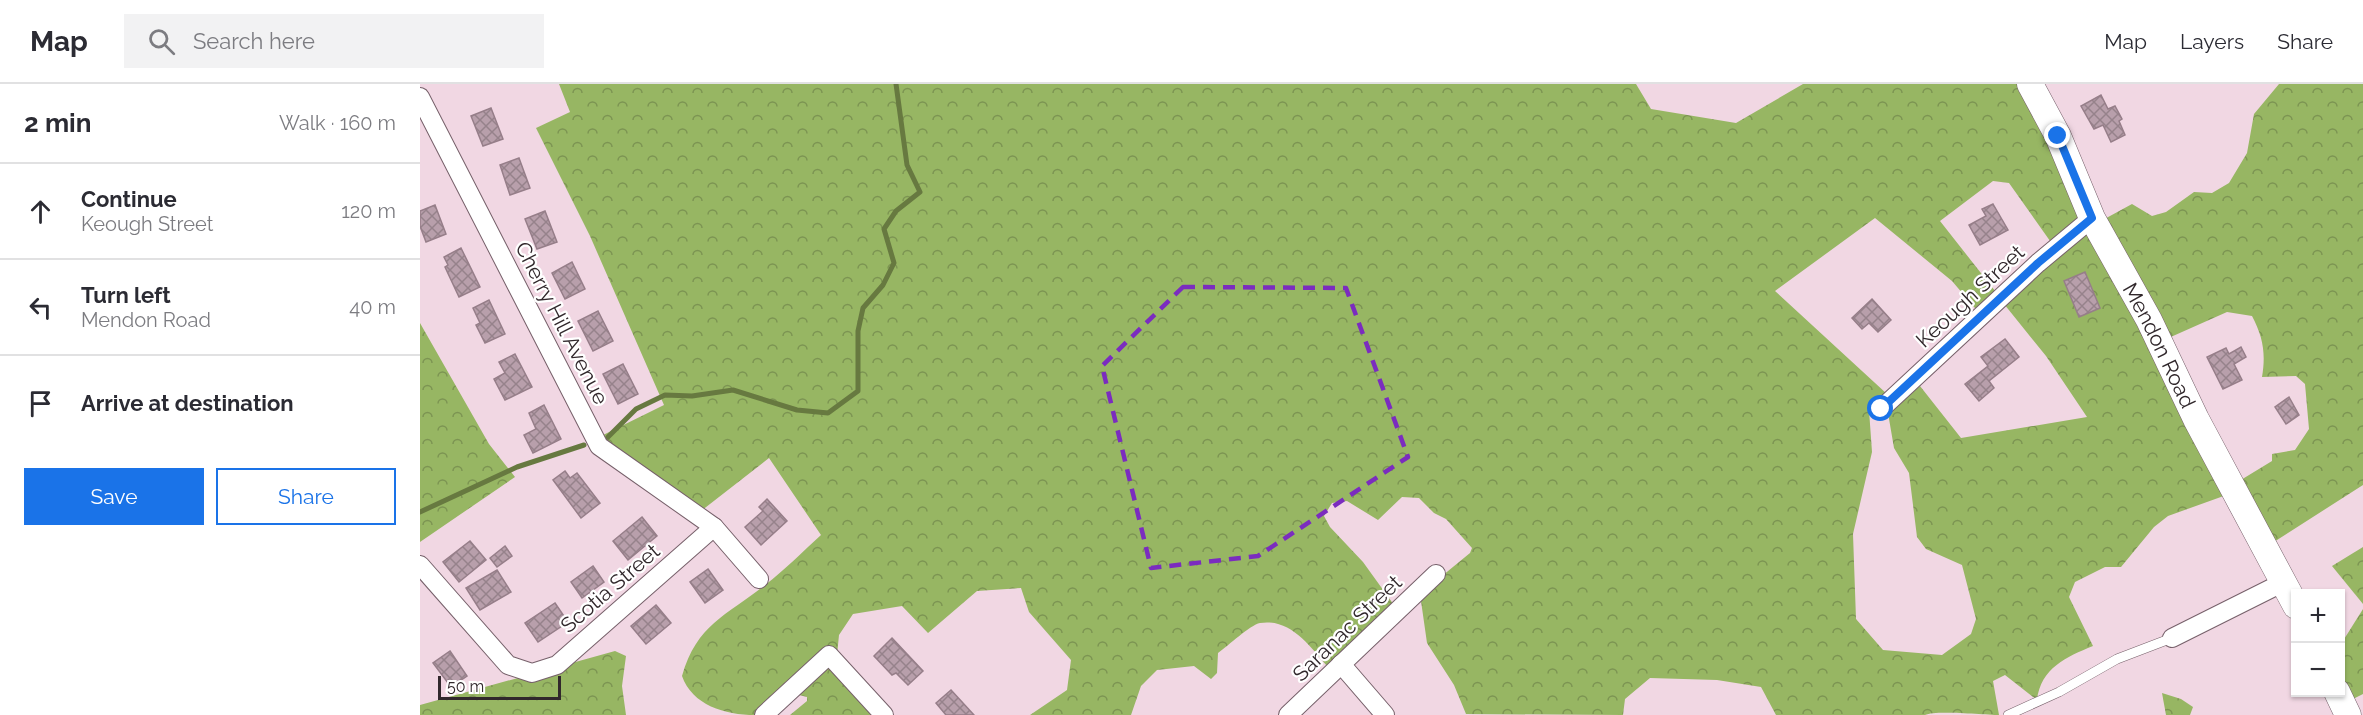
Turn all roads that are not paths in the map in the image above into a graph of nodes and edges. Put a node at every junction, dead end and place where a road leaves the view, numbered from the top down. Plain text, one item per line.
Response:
1 (2030, 84) edge
2 (420, 97) edge
3 (2092, 218) junction
4 (1881, 409) dead end
5 (714, 527) junction
6 (420, 565) edge
7 (1437, 574) dead end
8 (759, 579) dead end
9 (2284, 582) junction
10 (2291, 597) edge
11 (2172, 639) joint
12 (1341, 664) junction
13 (2339, 697) edge
14 (764, 715) edge
15 (884, 715) edge
16 (1288, 715) edge
17 (1385, 715) edge
18 (2008, 715) edge
19 (2348, 715) edge

1 - 3 street, Mendon Road
2 - 5 street, Cherry Hill Avenue
3 - 4 street, Keough Street
3 - 9 street, Mendon Road
5 - 6 street, Scotia Street
5 - 8 street, Cherry Hill Avenue
7 - 12 street, Saranac Street
9 - 10 street, Mendon Road
9 - 11 street
11 - 18 lane
12 - 16 street, Saranac Street
12 - 17 street
13 - 19 street
14 - 15 street

